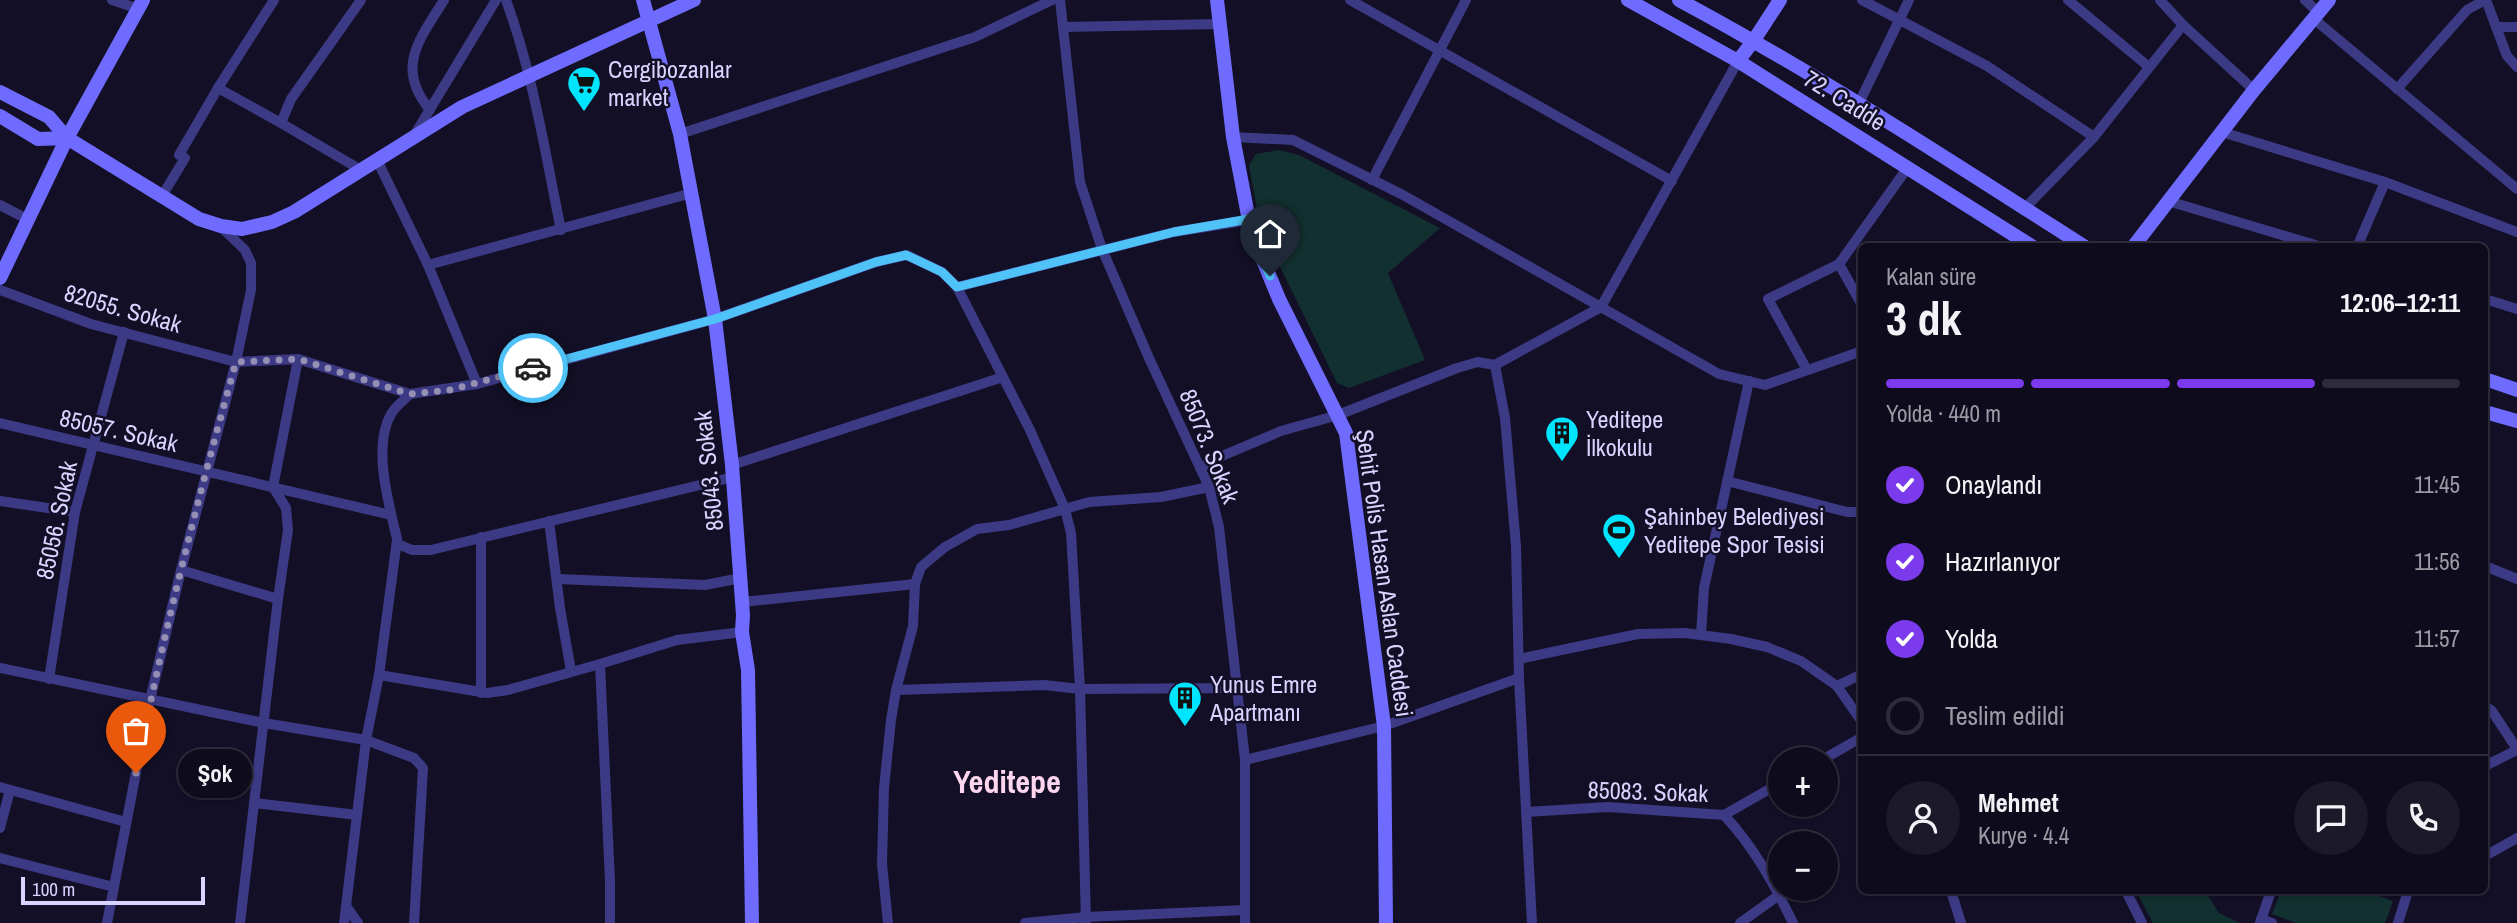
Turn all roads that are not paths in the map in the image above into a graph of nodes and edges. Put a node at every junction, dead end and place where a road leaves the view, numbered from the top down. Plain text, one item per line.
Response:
1 (112, 0) edge
2 (274, 0) edge
3 (361, 0) edge
4 (444, 0) edge
5 (496, 0) edge
6 (506, 0) edge
7 (643, 0) edge
8 (694, 0) edge
9 (1052, 0) edge
10 (1060, 0) edge
11 (1217, 0) edge
12 (1350, 0) edge
13 (1466, 0) edge
14 (1628, 0) edge
15 (1679, 0) edge
16 (1780, 0) edge
17 (1862, 0) edge
18 (1909, 0) edge
19 (2068, 0) edge
20 (2160, 0) edge
21 (2305, 0) edge
22 (2329, 0) edge
23 (2485, 0) edge
24 (141, 4) edge
25 (2316, 16) junction
26 (1898, 19) junction
27 (649, 21) junction
28 (1220, 24) junction
29 (2183, 25) junction
30 (1063, 27) junction
31 (2496, 27) junction
32 (2517, 27) edge
33 (1754, 40) junction
34 (1442, 51) junction
35 (1738, 61) junction
36 (2149, 67) junction
37 (2517, 67) edge
38 (530, 76) junction
39 (218, 88) junction
40 (2397, 89) junction
41 (2255, 90) junction
42 (0, 92) edge
43 (1859, 103) junction
44 (430, 110) junction
45 (0, 116) edge
46 (281, 123) junction
47 (2222, 132) junction
48 (680, 134) junction
49 (1233, 137) junction
50 (2094, 137) junction
51 (67, 138) junction
52 (412, 138) junction
53 (377, 160) junction
54 (1908, 167) junction
55 (361, 170) junction
56 (1372, 180) junction
57 (1672, 181) junction
58 (2385, 182) junction
59 (2517, 189) edge
60 (692, 193) junction
61 (162, 196) junction
62 (2168, 201) junction
63 (0, 205) edge
64 (2025, 208) junction
65 (1249, 219) junction
66 (29, 220) junction
67 (221, 226) junction
68 (561, 230) junction
69 (2517, 232) edge
70 (2026, 243) edge
71 (2079, 243) edge
72 (2136, 243) edge
73 (2309, 243) edge
74 (2359, 243) edge
75 (1102, 248) junction
76 (1839, 264) junction
77 (428, 265) junction
78 (0, 278) edge
79 (957, 287) junction
80 (0, 290) edge
81 (1858, 298) edge
82 (2488, 300) edge
83 (1601, 307) junction
84 (2517, 309) edge
85 (715, 319) junction
86 (124, 332) junction
87 (1858, 352) edge
88 (298, 359) junction
89 (236, 362) junction
90 (1495, 365) junction
91 (1807, 370) junction
92 (1003, 377) junction
93 (2488, 380) edge
94 (1749, 381) junction
95 (477, 384) junction
96 (2517, 390) edge
97 (410, 394) junction
98 (2488, 413) edge
99 (1338, 415) junction
100 (2517, 421) edge
101 (0, 423) edge
102 (93, 446) junction
103 (1200, 468) junction
104 (206, 471) junction
105 (733, 471) junction
106 (1727, 481) junction
107 (1209, 486) junction
108 (274, 487) junction
109 (0, 501) edge
110 (1065, 509) junction
111 (75, 512) junction
112 (1858, 512) edge
113 (391, 515) junction
114 (549, 521) junction
115 (481, 537) junction
116 (397, 539) junction
117 (2488, 567) edge
118 (181, 570) junction
119 (741, 578) junction
120 (558, 579) junction
121 (2517, 579) edge
122 (915, 584) junction
123 (278, 599) junction
124 (742, 602) junction
125 (742, 632) junction
126 (1701, 635) junction
127 (1519, 659) junction
128 (600, 664) junction
129 (0, 668) edge
130 (571, 671) junction
131 (379, 675) junction
132 (1858, 676) edge
133 (49, 678) junction
134 (1519, 678) junction
135 (1837, 686) junction
136 (1237, 688) junction
137 (1080, 689) junction
138 (896, 690) junction
139 (481, 693) junction
140 (150, 700) junction
141 (2488, 708) edge
142 (1858, 716) edge
143 (264, 723) junction
144 (1384, 726) junction
145 (1858, 739) edge
146 (366, 740) junction
147 (2517, 750) edge
148 (1838, 751) edge
149 (1245, 760) junction
150 (2488, 764) edge
151 (5, 789) edge
152 (1768, 790) edge
153 (254, 803) junction
154 (1526, 812) junction
155 (1724, 815) junction
156 (357, 816) junction
157 (126, 822) junction
158 (0, 828) edge
159 (2517, 838) edge
160 (2488, 854) edge
161 (0, 858) edge
162 (1768, 872) edge
163 (114, 887) junction
164 (1952, 894) edge
165 (2128, 894) edge
166 (2270, 894) edge
167 (2407, 894) edge
168 (1771, 901) edge
169 (1782, 901) edge
170 (346, 905) junction
171 (1245, 910) junction
172 (1086, 920) edge
173 (2261, 921) edge
174 (107, 923) edge
175 (240, 923) edge
176 (344, 923) edge
177 (358, 923) edge
178 (414, 923) edge
179 (610, 923) edge
180 (752, 923) edge
181 (888, 923) edge
182 (1026, 923) edge
183 (1245, 923) edge
184 (1386, 923) edge
185 (1532, 923) edge
186 (1740, 923) edge
187 (1793, 923) edge
188 (1961, 923) edge
189 (2142, 923) edge
190 (2272, 923) edge
191 (2398, 923) edge

1 - 24 street
2 - 39 street
3 - 46 street
4 - 44 street
5 - 44 street
6 - 38 street
7 - 27 street, 85043. Sokak
8 - 27 street
9 - 48 street
10 - 30 street, 85073. Sokak
11 - 28 street, Şehit Polis Hasan Aslan Caddesi
12 - 34 street
13 - 34 street
14 - 35 street, 72. Cadde
15 - 33 street
16 - 33 street
17 - 26 street
18 - 26 street
19 - 36 street
20 - 29 street
21 - 25 street
22 - 25 street
23 - 31 street
23 - 40 street
24 - 51 street
25 - 40 street
25 - 41 street
26 - 43 street
26 - 50 street
27 - 38 street
27 - 48 street, 85043. Sokak
28 - 30 street
28 - 49 street, Şehit Polis Hasan Aslan Caddesi
29 - 36 street
29 - 41 street
30 - 75 street, 85073. Sokak
31 - 32 street
31 - 37 street
33 - 35 street
33 - 43 street
34 - 56 street
34 - 57 street
35 - 54 street, 72. Cadde
35 - 57 street
36 - 50 street
38 - 52 street
38 - 68 street
39 - 46 street
39 - 61 street
40 - 59 street
41 - 47 street
42 - 51 street
43 - 64 street
44 - 52 street
45 - 51 street
46 - 55 street
47 - 58 street
47 - 62 street
48 - 60 street, 85043. Sokak
49 - 56 street
49 - 65 street, Şehit Polis Hasan Aslan Caddesi
50 - 64 street
51 - 61 street
51 - 66 street
52 - 53 street
53 - 55 street
53 - 77 street
54 - 70 street, 72. Cadde
54 - 76 street
55 - 67 street
56 - 83 street
57 - 83 street
58 - 69 street
58 - 74 street
60 - 68 street
60 - 85 street, 85043. Sokak
61 - 67 street
62 - 72 street
62 - 73 street
63 - 66 street
64 - 71 street
65 - 75 street
65 - 99 street, Şehit Polis Hasan Aslan Caddesi
66 - 78 street
67 - 89 street
68 - 77 street
75 - 79 street
75 - 103 street, 85073. Sokak
76 - 81 street
76 - 91 street
77 - 95 street
79 - 85 street
79 - 92 street
80 - 86 street, 82055. Sokak
82 - 84 street
83 - 90 street
83 - 94 street
85 - 95 street
85 - 105 street, 85043. Sokak
86 - 89 street, 82055. Sokak
86 - 102 street, 85056. Sokak
87 - 91 street
88 - 89 street, 82055. Sokak
88 - 97 street
88 - 108 street
89 - 104 street
90 - 99 street
90 - 127 street
91 - 94 street
92 - 105 street
92 - 110 street
93 - 96 street
94 - 106 street
95 - 97 street
97 - 113 street
98 - 100 street
99 - 103 street
99 - 144 street, Şehit Polis Hasan Aslan Caddesi
101 - 102 street, 85057. Sokak
102 - 104 street, 85057. Sokak
102 - 111 street, 85056. Sokak
103 - 107 street, 85073. Sokak
104 - 108 street, 85057. Sokak
104 - 118 street
105 - 114 street
105 - 119 street, 85043. Sokak
106 - 112 street
106 - 126 street
107 - 110 street
107 - 136 street, 85073. Sokak
108 - 113 street, 85057. Sokak
108 - 123 street
109 - 111 street
110 - 122 street
110 - 137 street
111 - 133 street, 85056. Sokak
113 - 116 street
114 - 115 street
114 - 120 street
115 - 116 street
115 - 139 street
116 - 131 street
117 - 121 street
118 - 123 street
118 - 140 street
119 - 120 street
119 - 124 street, 85043. Sokak
120 - 130 street
122 - 124 street
122 - 138 street
123 - 143 street
124 - 125 street, 85043. Sokak
125 - 128 street
125 - 180 street, 85043. Sokak
126 - 127 street
126 - 135 street
127 - 134 street
128 - 130 street
128 - 179 street
129 - 133 street
130 - 139 street
131 - 139 street
131 - 146 street
132 - 135 street
133 - 140 street
134 - 144 street
134 - 154 street
135 - 142 street
136 - 137 street
136 - 149 street, 85073. Sokak
137 - 138 street
137 - 172 street
138 - 181 street
140 - 143 street
140 - 157 street
141 - 147 street
143 - 146 street
143 - 153 street
144 - 149 street
144 - 184 street, Şehit Polis Hasan Aslan Caddesi
145 - 148 street
146 - 156 street
146 - 178 street
147 - 150 street
149 - 171 street, 85073. Sokak
151 - 157 street
151 - 158 street
152 - 155 street
153 - 156 street
153 - 175 street
154 - 155 street, 85083. Sokak
154 - 185 street
155 - 162 street, 85083. Sokak
156 - 170 street
157 - 163 street
159 - 160 street
161 - 163 street
163 - 174 street
164 - 188 street
165 - 189 street
166 - 173 street
167 - 191 street
168 - 186 street
169 - 187 street, 85083. Sokak
170 - 176 street
170 - 177 street
171 - 172 street
171 - 183 street, 85073. Sokak
172 - 182 street
173 - 190 street

